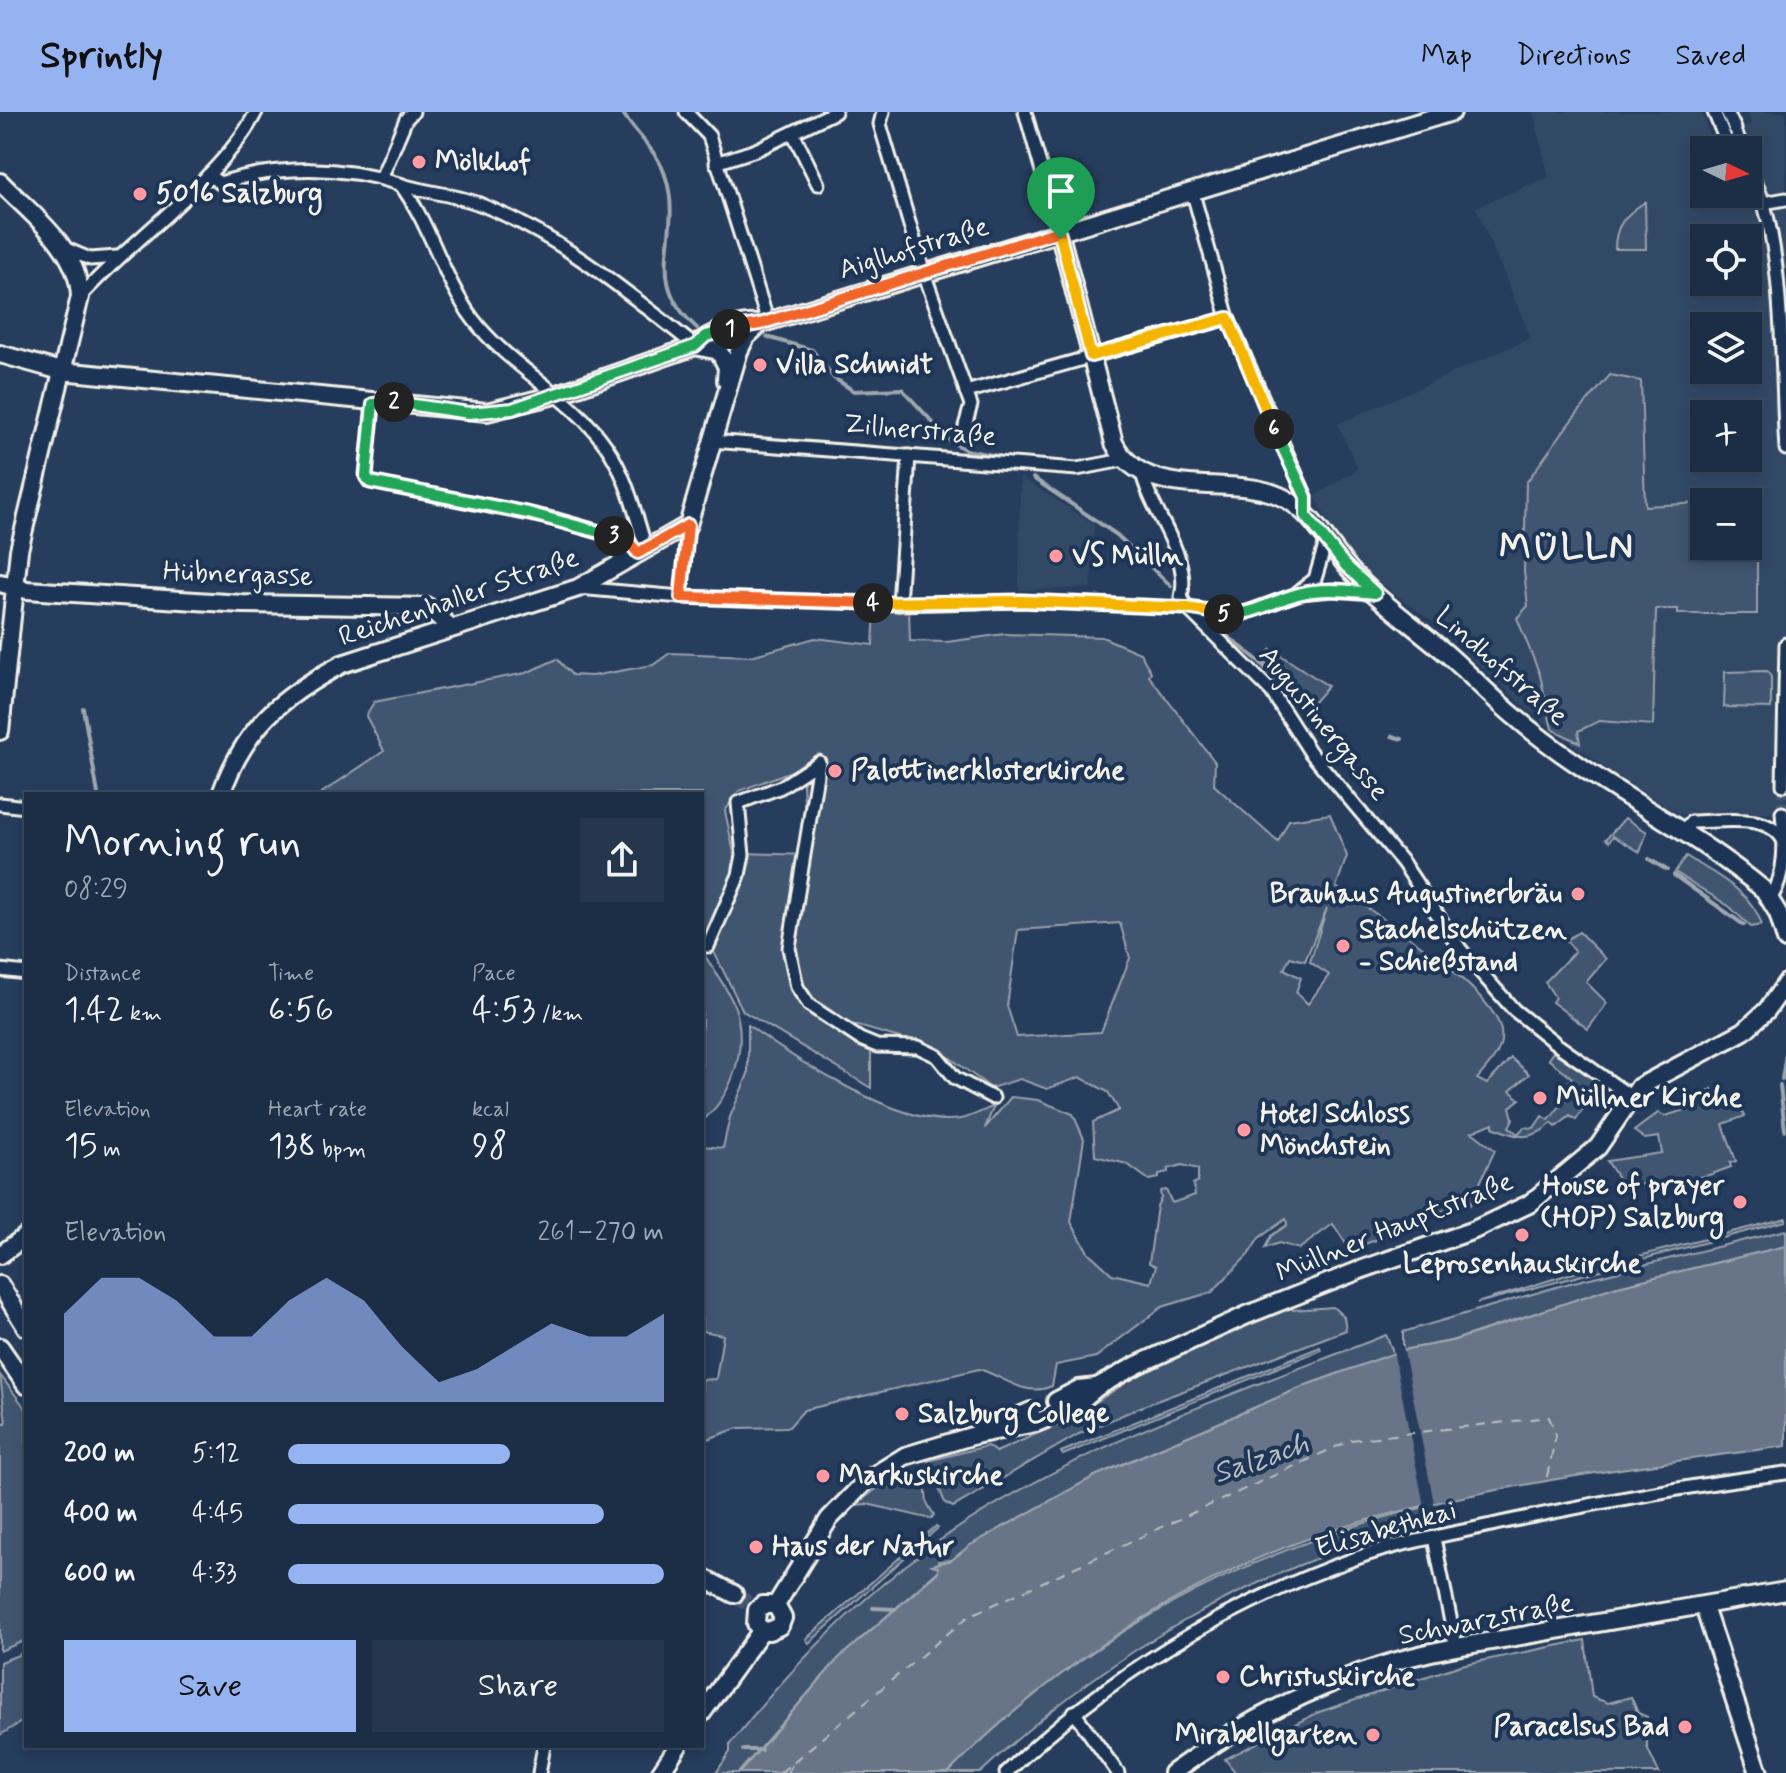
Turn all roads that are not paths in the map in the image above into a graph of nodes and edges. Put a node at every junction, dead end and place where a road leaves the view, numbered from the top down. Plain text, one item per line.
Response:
1 (241, 112) edge
2 (413, 112) edge
3 (686, 112) edge
4 (835, 112) edge
5 (883, 112) edge
6 (1025, 112) edge
7 (1452, 112) edge
8 (1716, 112) edge
9 (1727, 112) edge
10 (254, 117) edge
11 (793, 133) junction
12 (1731, 136) edge
13 (1731, 136) edge
14 (1732, 136) edge
15 (716, 163) junction
16 (208, 175) junction
17 (382, 176) junction
18 (0, 182) edge
19 (400, 184) junction
20 (818, 184) dead end
21 (1192, 190) junction
22 (1786, 199) edge
23 (1763, 203) joint
24 (1059, 231) junction
25 (64, 248) junction
26 (118, 256) junction
27 (924, 273) junction
28 (80, 297) junction
29 (1228, 318) junction
30 (764, 323) junction
31 (695, 346) junction
32 (0, 354) edge
33 (1091, 356) junction
34 (61, 371) junction
35 (966, 392) junction
36 (725, 393) junction
37 (555, 395) junction
38 (373, 404) junction
39 (965, 426) dead end
40 (712, 441) junction
41 (1786, 449) edge
42 (909, 456) junction
43 (1123, 460) junction
44 (1142, 473) junction
45 (1306, 516) junction
46 (688, 525) junction
47 (1326, 542) junction
48 (642, 551) junction
49 (7, 586) edge
50 (578, 588) junction
51 (1375, 593) junction
52 (1295, 594) junction
53 (681, 597) junction
54 (899, 604) junction
55 (1187, 608) junction
56 (6, 614) edge
57 (451, 628) junction
58 (1786, 644) edge
59 (1786, 666) edge
60 (0, 731) edge
61 (1782, 778) edge
62 (222, 792) edge
63 (0, 804) edge
64 (24, 807) edge
65 (1767, 823) junction
66 (1682, 834) junction
67 (1786, 842) edge
68 (1771, 898) junction
69 (1786, 940) edge
70 (705, 946) edge
71 (0, 970) edge
72 (24, 973) edge
73 (1786, 983) edge
74 (1630, 1096) junction
75 (993, 1098) dead end
76 (24, 1237) edge
77 (0, 1255) edge
78 (0, 1285) edge
79 (24, 1324) edge
80 (0, 1347) edge
81 (24, 1380) edge
82 (1097, 1387) junction
83 (1056, 1401) dead end
84 (1031, 1411) dead end
85 (975, 1435) junction
86 (1786, 1473) edge
87 (1434, 1538) junction
88 (704, 1578) edge
89 (1786, 1591) edge
90 (734, 1594) tunnel mouth
91 (1704, 1607) junction
92 (1456, 1647) junction
93 (704, 1710) edge
94 (1074, 1712) junction
95 (544, 1748) edge
96 (677, 1748) edge
97 (539, 1773) edge
98 (660, 1773) edge
99 (1006, 1773) edge
100 (1118, 1773) edge
101 (1172, 1773) edge
102 (1759, 1773) edge

1 - 10 street
2 - 17 street
3 - 15 street
4 - 11 street
5 - 27 street
6 - 24 street
7 - 21 street, Aiglhofstraße
8 - 12 street
8 - 13 street
9 - 14 street
10 - 16 street
11 - 15 street
11 - 20 street
15 - 30 street
16 - 17 street
16 - 26 street
17 - 19 street
18 - 25 street
19 - 31 street
19 - 37 street
21 - 24 street, Aiglhofstraße
21 - 29 street
22 - 23 street
23 - 41 street
24 - 27 street, Aiglhofstraße
24 - 33 street
25 - 26 street
25 - 28 street
26 - 28 street
27 - 30 street, Aiglhofstraße
27 - 35 street
28 - 34 street
29 - 33 street
29 - 45 street
30 - 31 street, Aiglhofstraße
30 - 36 street
31 - 36 street
31 - 37 street, Aiglhofstraße
32 - 34 street, Aiglhofstraße
33 - 35 street
33 - 43 street
34 - 38 street, Aiglhofstraße
34 - 49 street
35 - 39 street
36 - 40 street
37 - 38 street, Aiglhofstraße
37 - 48 street
38 - 48 street
40 - 42 street, Zillnerstraße
40 - 46 street
42 - 43 street, Zillnerstraße
42 - 54 street
43 - 44 street
44 - 45 street
44 - 55 street
45 - 47 street, Lindhofstraße
46 - 48 street, Reichenhaller Straße
46 - 53 street
47 - 51 street, Lindhofstraße
47 - 52 street
48 - 50 street, Reichenhaller Straße
49 - 56 street
49 - 57 street, Hübnergasse
50 - 53 street
50 - 57 street, Reichenhaller Straße
51 - 52 street
51 - 66 street, Lindhofstraße
52 - 55 street
53 - 54 street
54 - 55 street
55 - 74 street, Augustinergasse
56 - 60 street
57 - 62 street, Reichenhaller Straße
58 - 59 street
59 - 61 street
63 - 64 street
65 - 66 street
65 - 67 street
65 - 67 street
66 - 68 street, Lindhofstraße
67 - 68 street
68 - 69 street
70 - 75 street
71 - 72 street
73 - 74 street, Müllner Hauptstraße
74 - 82 street, Müllner Hauptstraße
76 - 77 street
78 - 79 street
80 - 81 street
82 - 83 street, Müllner Hauptstraße
82 - 85 street, Müllner Hauptstraße
84 - 85 street
85 - 93 street
86 - 87 street, Elisabethkai
87 - 92 street
87 - 94 street, Elisabethkai
88 - 90 street
89 - 91 street, Schwarzstraße
91 - 92 street, Schwarzstraße
91 - 102 street
92 - 101 street, Schwarzstraße
94 - 99 street, Elisabethkai
94 - 100 street
95 - 97 street
96 - 98 street

